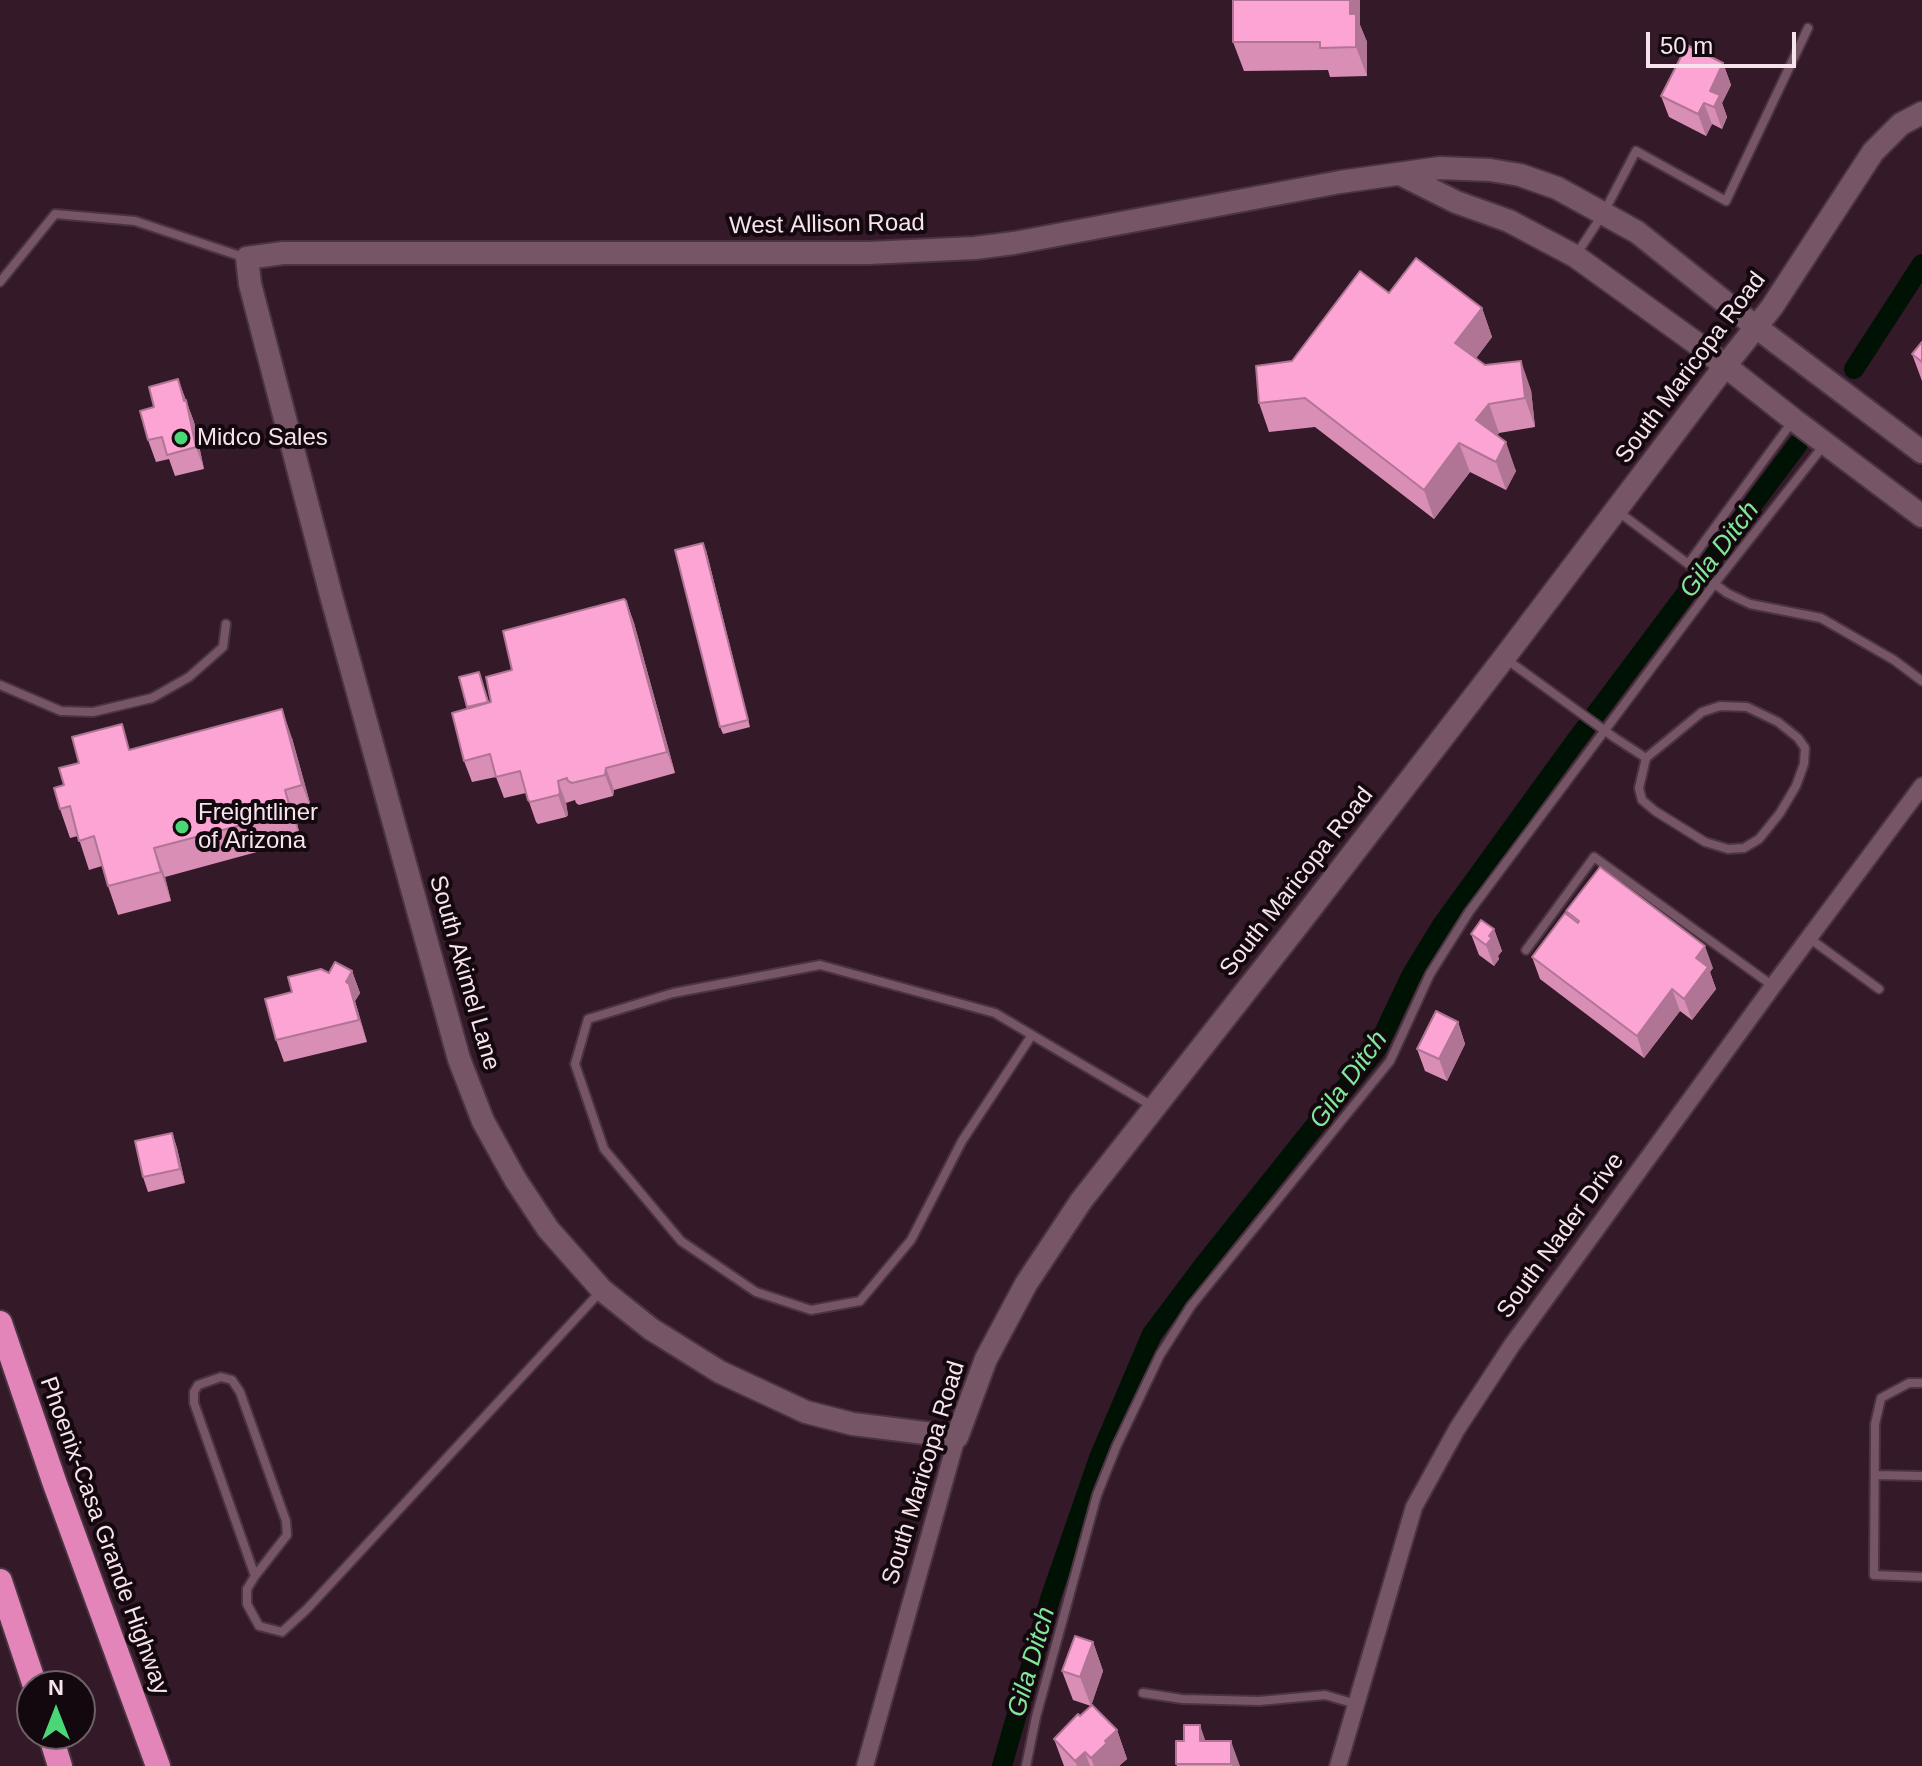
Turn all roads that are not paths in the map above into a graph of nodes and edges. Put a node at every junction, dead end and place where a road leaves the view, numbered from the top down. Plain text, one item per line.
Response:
1 (1808, 28) dead end
2 (1922, 113) edge
3 (1402, 175) junction
4 (1603, 214) junction
5 (1575, 256) junction
6 (247, 258) junction
7 (0, 282) edge
8 (1756, 327) junction
9 (1725, 366) junction
10 (1794, 420) junction
11 (1825, 443) junction
12 (1922, 452) edge
13 (1616, 510) junction
14 (1922, 516) edge
15 (1688, 564) junction
16 (1715, 583) junction
17 (226, 624) dead end
18 (1504, 658) junction
19 (1922, 681) edge
20 (0, 685) edge
21 (1605, 730) junction
22 (1646, 758) junction
23 (1922, 786) edge
24 (1809, 937) junction
25 (1526, 950) dead end
26 (1773, 986) junction
27 (1879, 989) dead end
28 (1032, 1035) junction
29 (1155, 1107) junction
30 (602, 1290) junction
31 (0, 1323) edge
32 (1922, 1383) edge
33 (957, 1437) junction
34 (1875, 1475) junction
35 (1922, 1476) edge
36 (255, 1576) junction
37 (1922, 1577) edge
38 (0, 1581) edge
39 (30, 1670) edge
40 (1143, 1693) dead end
41 (1357, 1705) junction
42 (158, 1766) edge
43 (865, 1766) edge
44 (1026, 1766) edge
45 (1338, 1766) edge

1 - 4 lane
2 - 8 street, South Maricopa Road
3 - 4 street, West Allison Road
3 - 5 street
3 - 6 street, West Allison Road
4 - 5 lane
4 - 8 street, West Allison Road
5 - 9 street
6 - 7 lane
6 - 30 street, South Akimel Lane
8 - 9 street, South Maricopa Road
8 - 12 street, West Allison Road
9 - 10 street
9 - 13 street, South Maricopa Road
10 - 11 street
10 - 15 lane
11 - 14 street
11 - 16 lane
13 - 15 lane
13 - 18 street, South Maricopa Road
15 - 16 lane
16 - 19 lane
16 - 21 lane
17 - 20 lane
18 - 21 lane
18 - 29 street, South Maricopa Road
21 - 22 lane
21 - 44 lane
22 - 22 lane
23 - 24 street, South Nader Drive
24 - 26 street, South Nader Drive
24 - 27 lane
25 - 26 lane
26 - 41 street, South Nader Drive
28 - 28 lane
28 - 29 lane
29 - 33 street, South Maricopa Road
30 - 33 street, South Akimel Lane
30 - 36 lane
31 - 42 highway, Phoenix-Casa Grande Highway
32 - 34 lane
33 - 43 street, South Maricopa Road
34 - 35 lane
34 - 37 lane
36 - 36 lane
38 - 39 highway
40 - 41 lane
41 - 45 street, South Nader Drive

